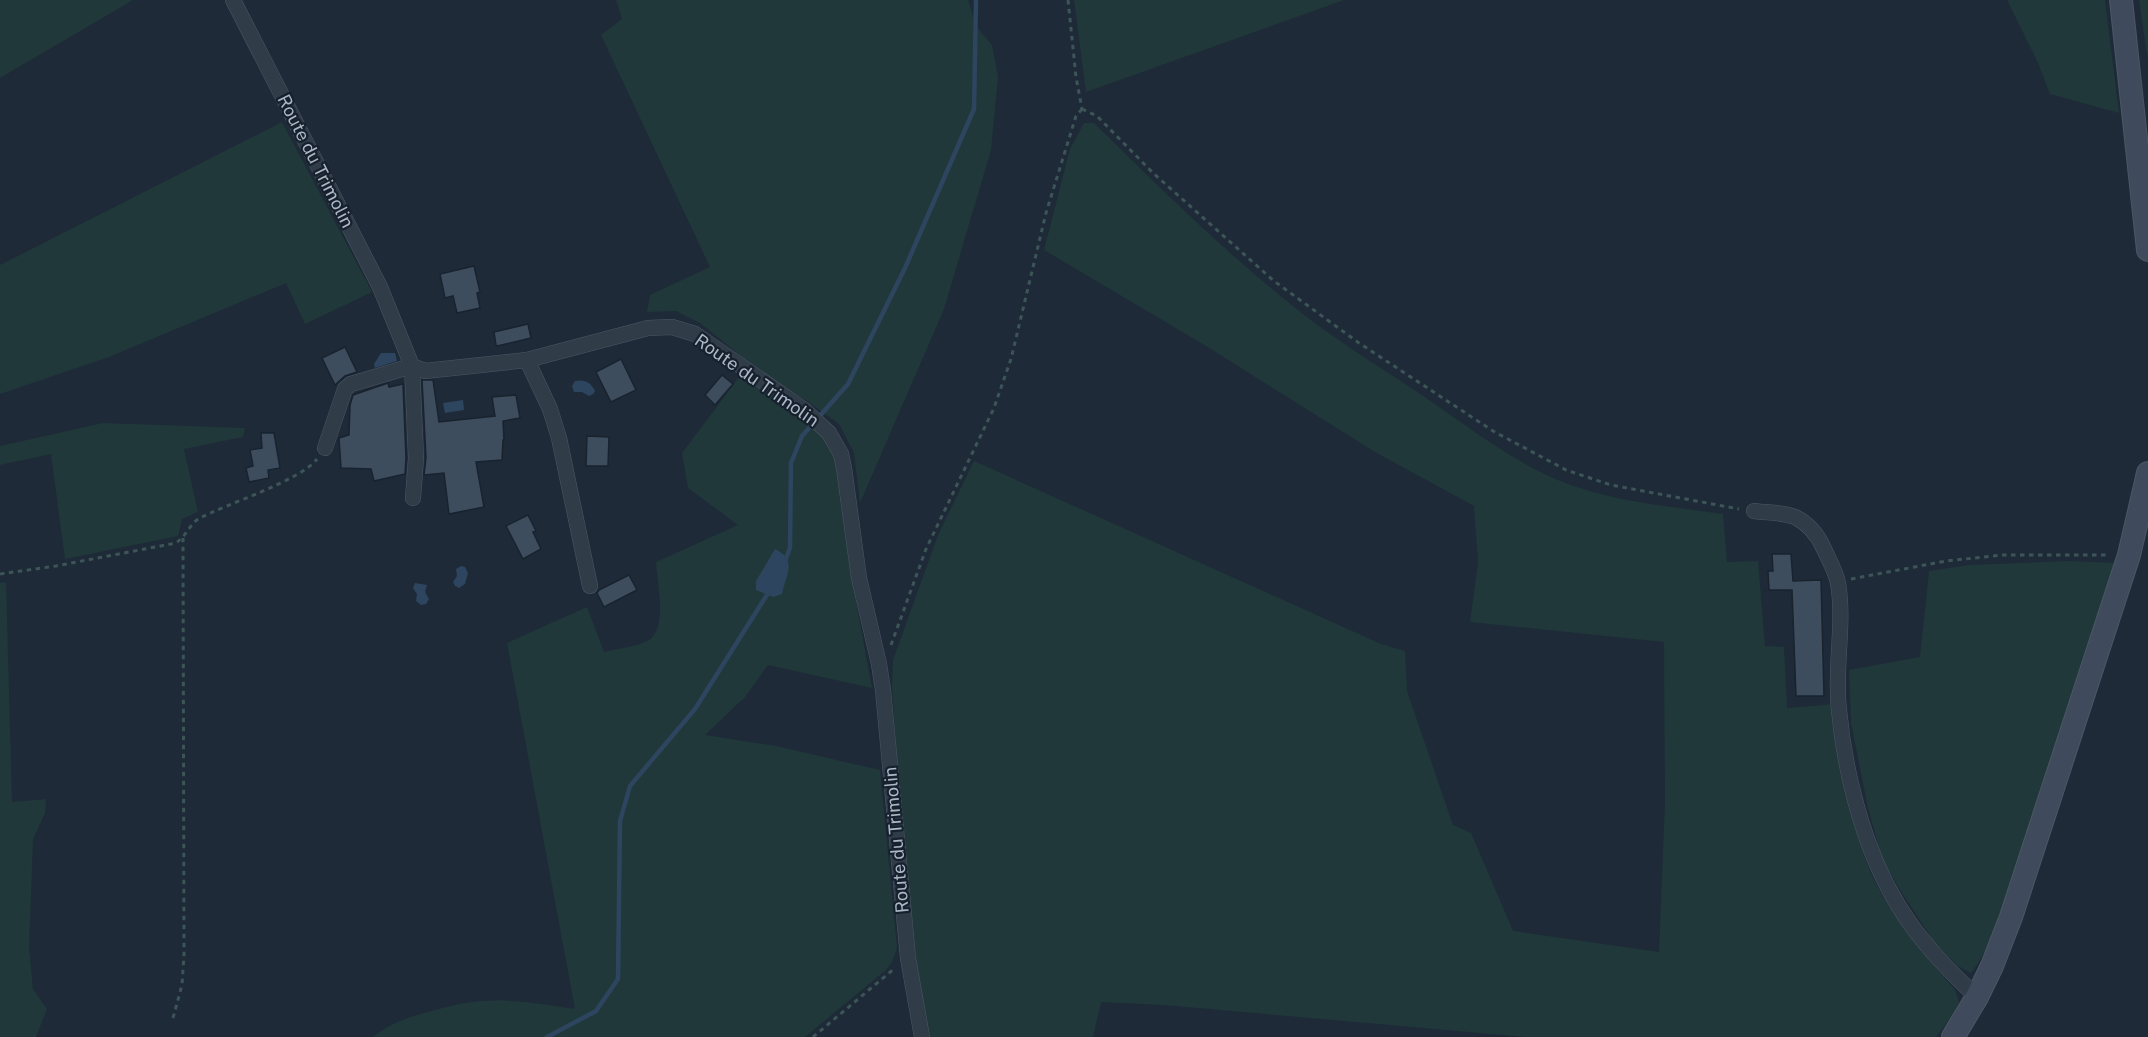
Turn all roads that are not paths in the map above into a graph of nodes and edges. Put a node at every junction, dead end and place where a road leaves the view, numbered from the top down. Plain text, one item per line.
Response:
1 (233, 0) edge
2 (2121, 0) edge
3 (2148, 250) edge
4 (527, 360) junction
5 (412, 366) junction
6 (325, 448) road end
7 (2148, 473) edge
8 (413, 498) dead end
9 (2145, 502) edge
10 (1754, 511) road end
11 (590, 586) dead end
12 (1977, 997) junction
13 (922, 1037) edge
14 (1953, 1037) edge

1 - 5 street, Route du Trimolin
2 - 3 street
4 - 5 street, Route du Trimolin
4 - 11 street
4 - 13 street, Route du Trimolin
5 - 6 street
5 - 8 street
7 - 9 street
9 - 12 street
10 - 12 street
12 - 14 street

